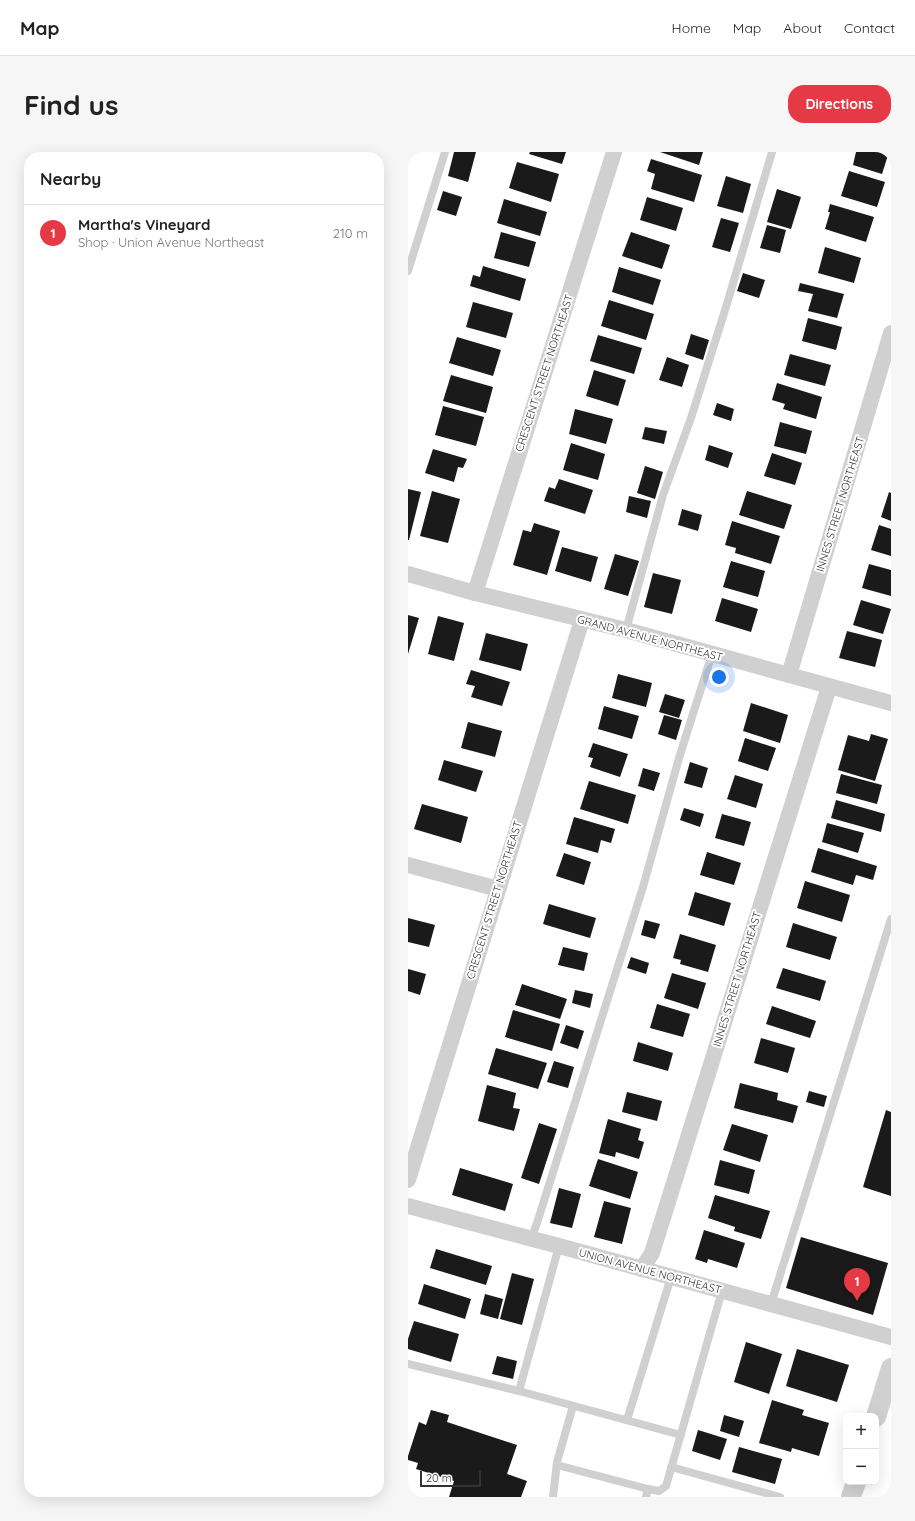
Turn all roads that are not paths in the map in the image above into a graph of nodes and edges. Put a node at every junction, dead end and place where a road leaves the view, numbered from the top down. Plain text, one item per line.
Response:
1 (445, 152) edge
2 (614, 152) edge
3 (772, 152) edge
4 (410, 254) edge
5 (408, 271) edge
6 (891, 333) edge
7 (408, 574) edge
8 (474, 593) junction
9 (582, 620) junction
10 (626, 630) junction
11 (712, 654) junction
12 (789, 675) junction
13 (829, 687) junction
14 (891, 703) edge
15 (408, 865) edge
16 (498, 889) junction
17 (891, 919) edge
18 (408, 1180) edge
19 (408, 1206) edge
20 (531, 1239) junction
21 (559, 1246) junction
22 (642, 1269) junction
23 (671, 1277) junction
24 (722, 1291) junction
25 (771, 1304) junction
26 (891, 1337) edge
27 (408, 1364) edge
28 (891, 1368) edge
29 (519, 1391) junction
30 (573, 1406) junction
31 (877, 1413) edge
32 (627, 1420) junction
33 (681, 1435) junction
34 (557, 1464) junction
35 (671, 1467) junction
36 (855, 1485) edge
37 (647, 1493) edge
38 (553, 1497) edge
39 (780, 1497) edge
40 (851, 1497) edge

1 - 4 lane
2 - 8 street, CRESCENT STREET NORTHEAST
3 - 10 lane
4 - 5 lane
6 - 12 street, INNES STREET NORTHEAST
7 - 8 street, GRAND AVENUE NORTHEAST
8 - 9 street, GRAND AVENUE NORTHEAST
9 - 10 street, GRAND AVENUE NORTHEAST
9 - 16 street, CRESCENT STREET NORTHEAST
10 - 11 street, GRAND AVENUE NORTHEAST
11 - 12 street, GRAND AVENUE NORTHEAST
11 - 20 lane
12 - 13 street, GRAND AVENUE NORTHEAST
13 - 14 street, GRAND AVENUE NORTHEAST
13 - 22 street, INNES STREET NORTHEAST
15 - 16 street
16 - 18 street, CRESCENT STREET NORTHEAST
17 - 25 lane
19 - 20 street, UNION AVENUE NORTHEAST
20 - 21 street, UNION AVENUE NORTHEAST
21 - 22 street, UNION AVENUE NORTHEAST
21 - 29 lane
22 - 23 street, UNION AVENUE NORTHEAST
23 - 24 street, UNION AVENUE NORTHEAST
23 - 32 lane
24 - 25 street, UNION AVENUE NORTHEAST
24 - 33 lane
25 - 26 street, UNION AVENUE NORTHEAST
27 - 29 lane
28 - 31 street
29 - 30 lane
30 - 32 lane
30 - 34 lane
32 - 33 lane
33 - 35 lane
34 - 37 lane
34 - 38 lane
35 - 37 lane
35 - 39 lane
36 - 40 street

